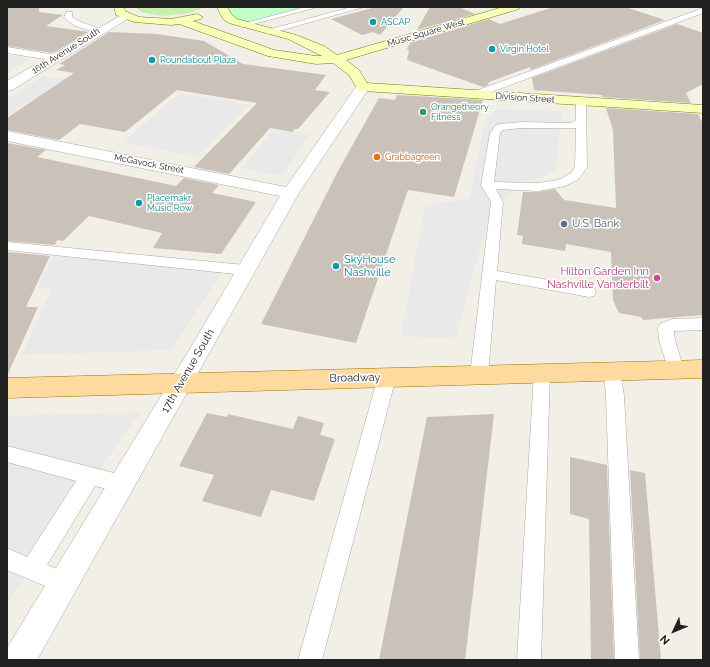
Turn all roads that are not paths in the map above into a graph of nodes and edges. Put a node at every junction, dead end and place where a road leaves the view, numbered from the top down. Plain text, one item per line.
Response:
1 (314, 7) edge
2 (360, 7) edge
3 (515, 7) edge
4 (694, 7) edge
5 (217, 10) edge
6 (703, 10) edge
7 (122, 11) edge
8 (69, 14) dead end
9 (182, 21) junction
10 (242, 25) junction
11 (99, 30) junction
12 (268, 31) junction
13 (7, 50) edge
14 (56, 58) junction
15 (336, 59) junction
16 (24, 64) dead end
17 (40, 67) junction
18 (7, 87) edge
19 (363, 87) junction
20 (474, 95) junction
21 (581, 102) junction
22 (702, 109) edge
23 (581, 121) junction
24 (7, 136) edge
25 (487, 185) junction
26 (290, 192) junction
27 (7, 246) edge
28 (245, 270) junction
29 (489, 274) junction
30 (589, 292) dead end
31 (703, 324) edge
32 (703, 369) edge
33 (676, 370) junction
34 (612, 371) junction
35 (542, 373) junction
36 (479, 375) junction
37 (387, 377) junction
38 (181, 383) junction
39 (7, 388) edge
40 (7, 454) edge
41 (90, 476) junction
42 (122, 484) junction
43 (7, 559) edge
44 (32, 569) junction
45 (64, 583) junction
46 (20, 660) edge
47 (310, 660) edge
48 (529, 660) edge
49 (627, 660) edge

1 - 10 lane
2 - 12 lane
3 - 15 main road, Music Square West
4 - 6 lane
5 - 9 main road
5 - 10 main road
6 - 20 lane
7 - 9 main road
7 - 11 street, 16th Avenue South
8 - 11 lane
9 - 15 main road
10 - 12 main road
11 - 14 street, 16th Avenue South
12 - 15 main road
13 - 14 lane
14 - 17 street, 16th Avenue South
15 - 19 main road
16 - 17 lane
17 - 18 street, 16th Avenue South
19 - 20 main road, Division Street
19 - 26 street, 17th Avenue South
20 - 21 main road, Division Street
21 - 22 main road, Division Street
21 - 23 lane
23 - 25 lane
23 - 25 lane
24 - 26 street, McGavock Street
25 - 29 lane
26 - 28 street, 17th Avenue South
27 - 28 lane
28 - 38 street, 17th Avenue South
29 - 30 lane
29 - 36 lane
31 - 33 lane
32 - 33 main road, Broadway
33 - 34 main road, Broadway
34 - 35 main road, Broadway
34 - 49 lane
35 - 36 main road, Broadway
35 - 48 lane
36 - 37 main road, Broadway
37 - 38 main road, Broadway
37 - 47 lane
38 - 39 main road, Broadway
38 - 42 street, 17th Avenue South
40 - 41 lane
41 - 42 lane
41 - 44 lane
42 - 45 street, 17th Avenue South
43 - 44 lane
44 - 45 lane
45 - 46 street, 17th Avenue South

